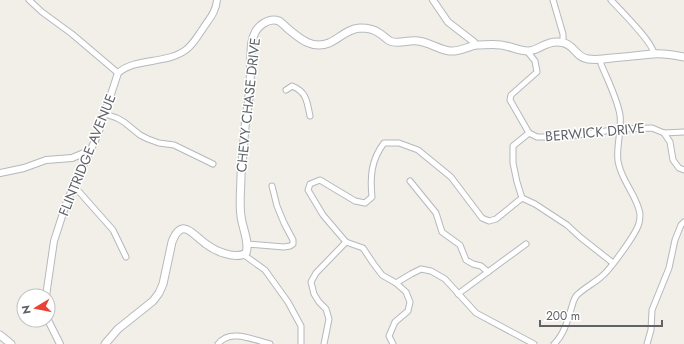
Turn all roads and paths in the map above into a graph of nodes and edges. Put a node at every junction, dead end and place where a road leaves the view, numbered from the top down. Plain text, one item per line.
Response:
1 (29, 0) edge
2 (217, 0) edge
3 (433, 0) edge
4 (553, 0) edge
5 (611, 0) edge
6 (467, 36) junction
7 (563, 42) junction
8 (475, 45) junction
9 (464, 49) junction
10 (527, 51) junction
11 (654, 54) junction
12 (684, 56) edge
13 (601, 60) junction
14 (118, 73) junction
15 (286, 90) dead end
16 (105, 114) junction
17 (310, 116) dead end
18 (620, 129) junction
19 (684, 132) edge
20 (529, 133) junction
21 (664, 133) junction
22 (89, 153) junction
23 (213, 164) dead end
24 (684, 170) edge
25 (0, 173) edge
26 (410, 181) dead end
27 (74, 186) junction
28 (272, 186) dead end
29 (522, 198) junction
30 (684, 222) edge
31 (346, 242) junction
32 (247, 244) junction
33 (526, 244) dead end
34 (244, 255) junction
35 (126, 257) dead end
36 (613, 263) junction
37 (488, 272) junction
38 (396, 283) junction
39 (47, 288) edge
40 (458, 294) junction
41 (52, 328) edge
42 (0, 335) edge
43 (11, 344) edge
44 (60, 344) edge
45 (105, 344) edge
46 (218, 344) edge
47 (270, 344) edge
48 (301, 344) edge
49 (324, 344) edge
50 (393, 344) edge
51 (534, 344) edge
52 (554, 344) edge
53 (647, 344) edge

1 - 14 street
2 - 14 street
3 - 6 street
4 - 7 street
5 - 11 street
6 - 8 street
6 - 9 street
7 - 10 main road
7 - 13 main road
8 - 9 main road, CHEVY CHASE DRIVE
8 - 10 main road, CHEVY CHASE DRIVE
9 - 32 main road, CHEVY CHASE DRIVE
10 - 20 street
11 - 12 main road
11 - 13 main road
13 - 18 street
14 - 16 street, FLINTRIDGE AVENUE
15 - 17 street
16 - 22 street, FLINTRIDGE AVENUE
16 - 23 street
18 - 20 street, BERWICK DRIVE
18 - 21 street, BERWICK DRIVE
18 - 36 street
19 - 21 street, BERWICK DRIVE
20 - 29 street
21 - 24 street
22 - 25 street
22 - 27 street, FLINTRIDGE AVENUE
26 - 37 street
27 - 35 street
27 - 39 street, FLINTRIDGE AVENUE
28 - 32 street
29 - 31 street
29 - 36 street
30 - 53 street
31 - 38 street
31 - 49 street
32 - 34 main road, CHEVY CHASE DRIVE
33 - 37 street
34 - 45 main road
34 - 48 street
36 - 52 street
37 - 40 street
38 - 40 street
38 - 50 street
40 - 51 street
41 - 44 street
42 - 43 main road
46 - 47 street

